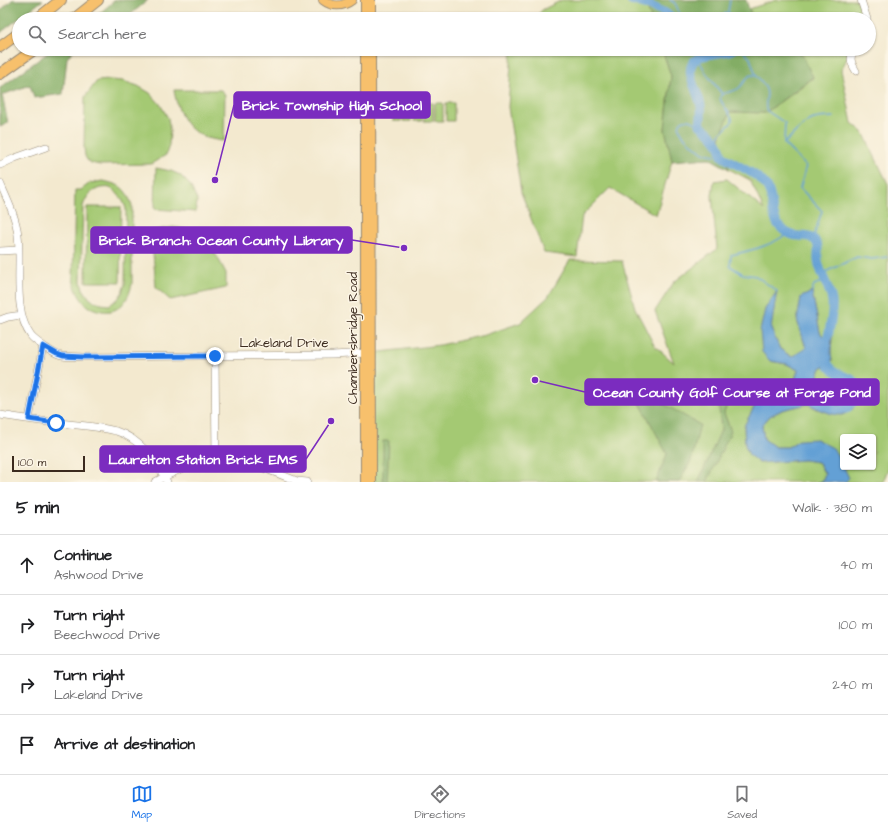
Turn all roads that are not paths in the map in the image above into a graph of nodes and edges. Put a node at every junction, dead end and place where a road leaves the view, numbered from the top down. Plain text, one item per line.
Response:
1 (61, 0) edge
2 (98, 0) edge
3 (323, 0) edge
4 (352, 0) edge
5 (365, 0) edge
6 (371, 0) edge
7 (861, 0) edge
8 (46, 12) edge
9 (83, 12) edge
10 (365, 12) edge
11 (371, 12) edge
12 (865, 12) edge
13 (12, 38) edge
14 (0, 47) edge
15 (25, 56) edge
16 (365, 56) edge
17 (371, 56) edge
18 (851, 56) edge
19 (856, 70) dead end
20 (0, 74) edge
21 (46, 147) dead end
22 (0, 166) edge
23 (0, 183) edge
24 (18, 250) junction
25 (0, 251) edge
26 (22, 315) junction
27 (0, 320) edge
28 (43, 346) junction
29 (366, 353) junction
30 (215, 356) junction
31 (0, 415) edge
32 (29, 419) junction
33 (216, 458) junction
34 (166, 479) edge
35 (155, 482) edge
36 (307, 482) edge
37 (365, 482) edge
38 (372, 482) edge

1 - 8 highway
2 - 9 highway
3 - 4 main road
5 - 10 main road
6 - 11 main road
7 - 12 street
13 - 14 highway
15 - 20 highway
16 - 29 main road, Chambersbridge Road
17 - 38 main road, Chambersbridge Road
18 - 19 street
21 - 22 street
23 - 24 street, Lakeland Drive
24 - 25 street
24 - 26 street, Lakeland Drive
26 - 27 street
26 - 28 street, Lakeland Drive
28 - 30 street, Lakeland Drive
28 - 32 street
29 - 30 street, Lakeland Drive
29 - 37 main road, Chambersbridge Road
30 - 33 street
31 - 32 street
32 - 34 street
33 - 34 street
33 - 36 street
34 - 35 street

